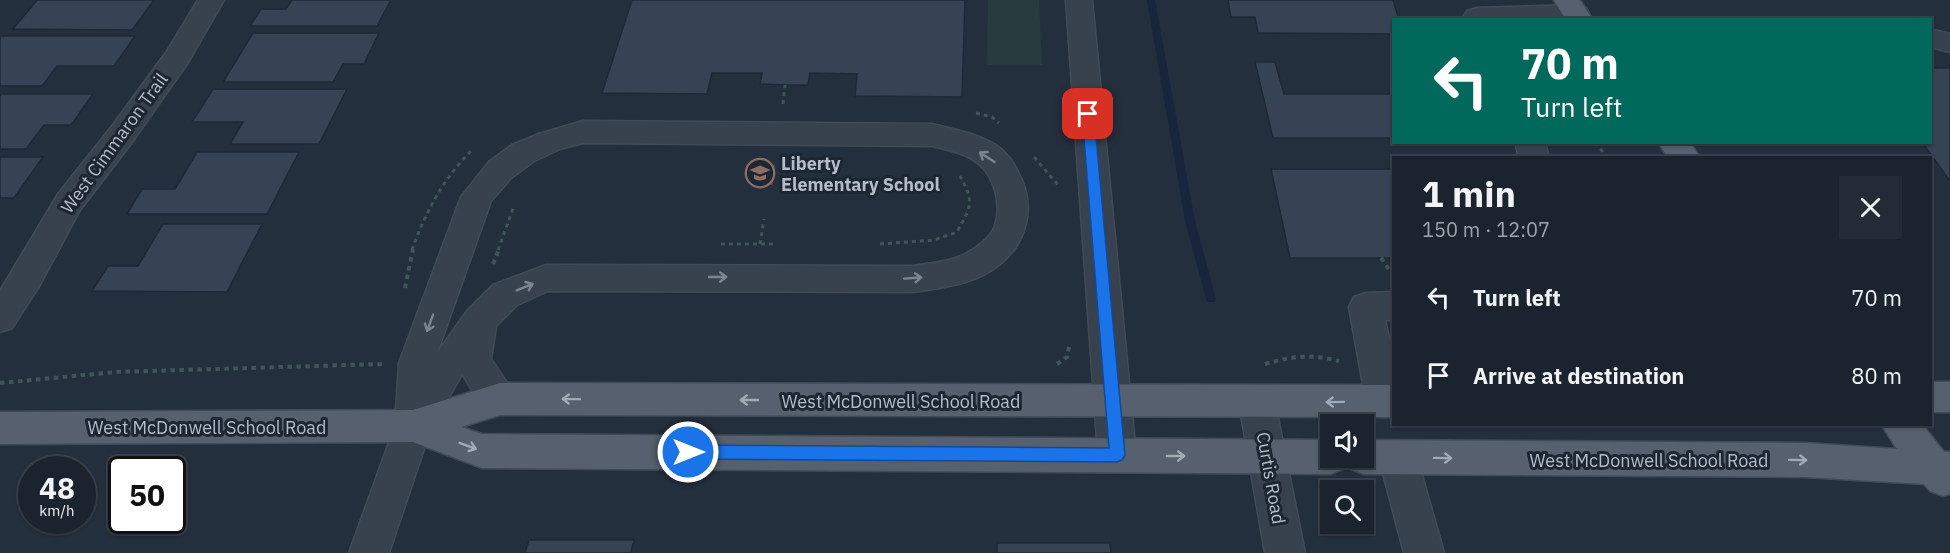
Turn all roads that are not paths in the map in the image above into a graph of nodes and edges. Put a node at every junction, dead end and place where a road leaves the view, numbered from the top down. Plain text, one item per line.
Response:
1 (212, 0) edge
2 (1079, 0) edge
3 (1574, 11) edge
4 (1474, 12) edge
5 (1932, 28) edge
6 (1950, 28) edge
7 (1932, 39) edge
8 (1950, 44) edge
9 (1392, 306) edge
10 (0, 318) edge
11 (479, 321) junction
12 (1932, 397) edge
13 (1950, 397) edge
14 (500, 399) junction
15 (1111, 401) junction
16 (1389, 401) edge
17 (1257, 403) junction
18 (413, 426) junction
19 (1901, 426) edge
20 (0, 428) edge
21 (1117, 455) junction
22 (1267, 456) junction
23 (1320, 457) edge
24 (1381, 458) edge
25 (1944, 474) edge
26 (369, 553) edge
27 (1285, 553) edge
28 (1424, 553) edge

1 - 10 street, West Cimmaron Trail
2 - 15 street
3 - 4 street
5 - 6 street
7 - 8 street
9 - 16 street
11 - 14 street
11 - 18 street
11 -> 18 street
12 - 13 main road
15 -> 14 main road, West McDonwell School Road
14 - 18 main road, West McDonwell School Road
15 - 17 main road, West McDonwell School Road
15 - 21 street
16 -> 17 main road, West McDonwell School Road
17 - 22 street, Curtis Road
18 - 20 main road, West McDonwell School Road
18 -> 21 main road, West McDonwell School Road
18 - 26 street
19 - 25 main road
21 -> 22 main road, West McDonwell School Road
22 - 23 main road, West McDonwell School Road
22 - 27 street, Curtis Road
24 -> 25 main road, West McDonwell School Road
24 - 28 street

